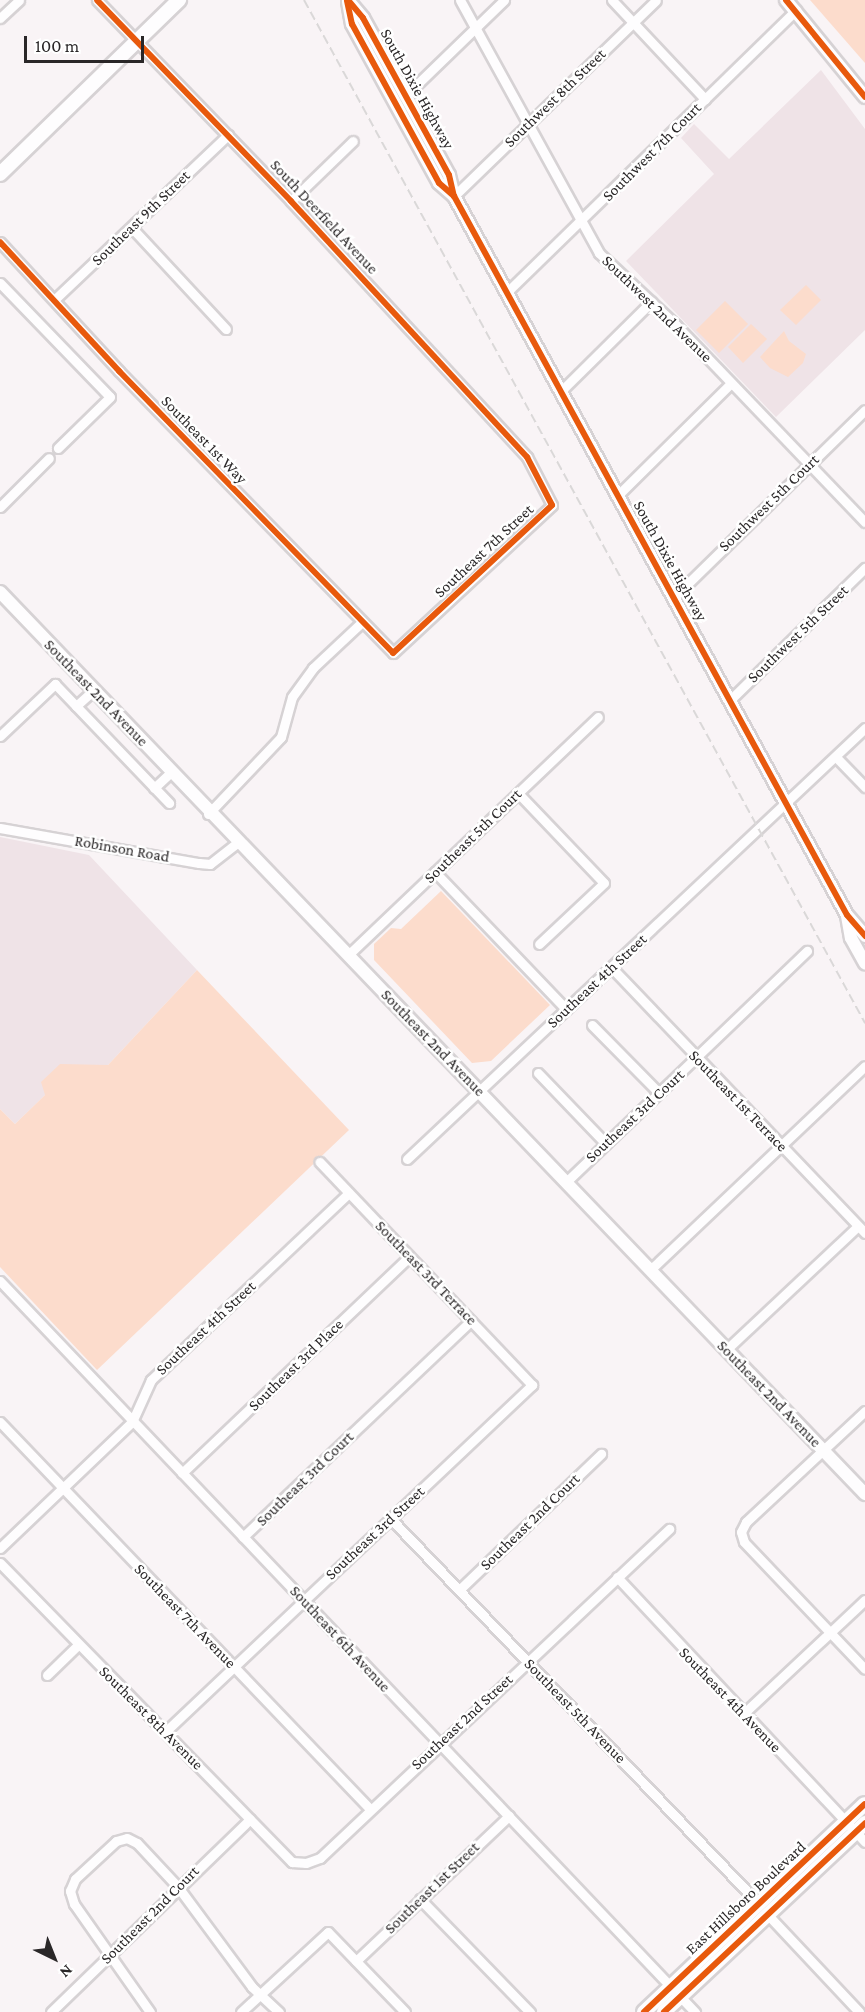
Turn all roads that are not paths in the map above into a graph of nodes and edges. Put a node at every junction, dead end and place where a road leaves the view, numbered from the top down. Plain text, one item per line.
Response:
1 (19, 0) edge
2 (97, 0) edge
3 (179, 0) edge
4 (347, 0) edge
5 (460, 0) edge
6 (504, 0) edge
7 (612, 0) edge
8 (656, 0) edge
9 (786, 0) edge
10 (796, 10) junction
11 (0, 18) edge
12 (632, 22) junction
13 (475, 28) junction
14 (137, 42) junction
15 (405, 96) junction
16 (865, 97) edge
17 (705, 99) junction
18 (527, 124) junction
19 (228, 135) junction
20 (352, 141) dead end
21 (0, 174) edge
22 (454, 196) junction
23 (291, 201) junction
24 (580, 222) junction
25 (132, 228) junction
26 (0, 242) edge
27 (0, 283) edge
28 (507, 292) junction
29 (54, 300) junction
30 (651, 302) junction
31 (226, 329) dead end
32 (731, 383) junction
33 (561, 391) junction
34 (865, 410) edge
35 (58, 448) dead end
36 (527, 457) joint
37 (49, 458) dead end
38 (810, 464) junction
39 (618, 495) junction
40 (0, 507) edge
41 (865, 522) edge
42 (865, 568) edge
43 (0, 592) edge
44 (674, 597) junction
45 (361, 623) junction
46 (393, 653) joint
47 (94, 690) junction
48 (730, 700) junction
49 (76, 706) junction
50 (598, 717) dead end
51 (865, 728) edge
52 (0, 736) edge
53 (836, 757) junction
54 (171, 772) junction
55 (865, 787) edge
56 (154, 788) junction
57 (518, 793) junction
58 (786, 802) junction
59 (169, 803) dead end
60 (208, 814) junction
61 (0, 828) edge
62 (238, 842) junction
63 (435, 872) junction
64 (847, 915) junction
65 (865, 936) edge
66 (539, 944) dead end
67 (807, 951) dead end
68 (348, 955) junction
69 (865, 963) edge
70 (611, 967) junction
71 (566, 1009) junction
72 (592, 1025) dead end
73 (697, 1058) junction
74 (865, 1066) edge
75 (538, 1073) dead end
76 (480, 1091) junction
77 (659, 1093) junction
78 (606, 1144) junction
79 (780, 1146) junction
80 (407, 1159) dead end
81 (320, 1162) dead end
82 (566, 1182) junction
83 (349, 1193) junction
84 (862, 1230) edge
85 (409, 1257) junction
86 (650, 1270) junction
87 (0, 1281) edge
88 (471, 1321) junction
89 (726, 1350) junction
90 (532, 1384) joint
91 (865, 1411) edge
92 (0, 1422) edge
93 (132, 1422) junction
94 (823, 1450) junction
95 (601, 1454) dead end
96 (182, 1473) junction
97 (63, 1489) junction
98 (865, 1494) edge
99 (391, 1518) junction
100 (669, 1529) dead end
101 (243, 1537) junction
102 (0, 1548) edge
103 (0, 1563) edge
104 (617, 1577) junction
105 (459, 1590) junction
106 (304, 1600) junction
107 (865, 1600) edge
108 (831, 1632) junction
109 (78, 1645) junction
110 (527, 1661) junction
111 (234, 1667) junction
112 (865, 1669) edge
113 (47, 1675) dead end
114 (743, 1714) junction
115 (166, 1731) junction
116 (440, 1744) junction
117 (865, 1804) edge
118 (370, 1809) junction
119 (509, 1816) junction
120 (250, 1819) junction
121 (858, 1830) edge
122 (306, 1863) joint
123 (178, 1887) junction
124 (420, 1899) junction
125 (763, 1910) junction
126 (110, 1955) junction
127 (356, 1961) junction
128 (676, 1992) junction
129 (261, 1993) junction
130 (51, 2012) edge
131 (150, 2012) edge
132 (241, 2012) edge
133 (279, 2012) edge
134 (405, 2012) edge
135 (530, 2012) edge
136 (644, 2012) edge
137 (664, 2012) edge
138 (695, 2012) edge
139 (859, 2012) edge

1 - 11 street
2 - 14 street, South Deerfield Avenue
3 - 14 main road
4 - 15 street, South Dixie Highway
4 - 22 street, South Dixie Highway
5 - 13 street, Southwest 2nd Avenue
6 - 13 street
7 - 12 street
8 - 12 street, Southwest 8th Street
9 - 10 street
10 - 16 street
10 - 17 street, Southwest 7th Court
12 - 17 street
12 - 18 street, Southwest 8th Street
13 - 15 street
13 - 18 street, Southwest 2nd Avenue
14 - 19 street, South Deerfield Avenue
14 - 21 main road
15 - 22 street, South Dixie Highway
17 - 24 street, Southwest 7th Court
18 - 22 street, Southwest 8th Street
18 - 24 street, Southwest 2nd Avenue
19 - 23 street, South Deerfield Avenue
19 - 25 street, Southeast 9th Street
20 - 23 street
22 - 28 street, South Dixie Highway
23 - 36 street, South Deerfield Avenue
24 - 28 street, Southwest 7th Court
24 - 30 street, Southwest 2nd Avenue
25 - 29 street, Southeast 9th Street
25 - 31 street
26 - 29 street, Southeast 1st Way
27 - 35 street
28 - 33 street, South Dixie Highway
29 - 45 street, Southeast 1st Way
30 - 32 street, Southwest 2nd Avenue
30 - 33 street
32 - 38 street, Southwest 2nd Avenue
32 - 39 street
33 - 39 street, South Dixie Highway
34 - 38 street, Southwest 5th Court
36 - 46 street, Southeast 7th Street
37 - 40 street
38 - 41 street, Southwest 2nd Avenue
38 - 44 street, Southwest 5th Court
39 - 44 street, South Dixie Highway
42 - 48 street, Southwest 5th Street
43 - 47 street, Southeast 2nd Avenue
44 - 48 street, South Dixie Highway
45 - 46 street, Southeast 1st Way
45 - 60 street
47 - 49 street
47 - 54 street, Southeast 2nd Avenue
48 - 58 street, South Dixie Highway
49 - 52 street
49 - 56 street
50 - 57 street, Southeast 5th Court
51 - 53 street, Southeast 4th Street
53 - 55 street
53 - 58 street, Southeast 4th Street
54 - 56 street
54 - 60 street, Southeast 2nd Avenue
56 - 59 street
57 - 63 street, Southeast 5th Court
57 - 66 street
58 - 64 street, South Dixie Highway
58 - 70 street, Southeast 4th Street
60 - 62 street, Southeast 2nd Avenue
61 - 62 street, Robinson Road
62 - 68 street, Southeast 2nd Avenue
63 - 68 street, Southeast 5th Court
63 - 71 street
64 - 65 street, South Dixie Highway
64 - 69 street, South Dixie Highway
67 - 73 street, Southeast 3rd Court
68 - 76 street, Southeast 2nd Avenue
70 - 71 street, Southeast 4th Street
70 - 73 street, Southeast 1st Terrace
71 - 76 street, Southeast 4th Street
72 - 77 street
73 - 77 street, Southeast 3rd Court
73 - 79 street, Southeast 1st Terrace
74 - 79 street
75 - 78 street
76 - 80 street, Southeast 4th Street
76 - 82 street, Southeast 2nd Avenue
77 - 78 street, Southeast 3rd Court
78 - 82 street, Southeast 3rd Court
79 - 84 street, Southeast 1st Terrace
79 - 86 street
81 - 83 street, Southeast 3rd Terrace
82 - 86 street, Southeast 2nd Avenue
83 - 85 street, Southeast 3rd Terrace
83 - 93 street, Southeast 4th Street
84 - 89 street
85 - 88 street, Southeast 3rd Terrace
85 - 96 street, Southeast 3rd Place
86 - 89 street, Southeast 2nd Avenue
87 - 93 street, Southeast 6th Avenue
88 - 90 street, Southeast 3rd Terrace
88 - 101 street, Southeast 3rd Court
89 - 94 street, Southeast 2nd Avenue
90 - 99 street, Southeast 3rd Street
91 - 94 street
92 - 97 street, Southeast 7th Avenue
93 - 96 street, Southeast 6th Avenue
93 - 97 street, Southeast 4th Street
94 - 98 street, Southeast 2nd Avenue
94 - 108 street
95 - 105 street, Southeast 2nd Court
96 - 101 street, Southeast 6th Avenue
97 - 102 street, Southeast 4th Street
97 - 111 street, Southeast 7th Avenue
99 - 105 street, Southeast 5th Avenue
99 - 106 street, Southeast 3rd Street
100 - 104 street, Southeast 2nd Street
101 - 106 street, Southeast 6th Avenue
103 - 109 street, Southeast 8th Avenue
104 - 110 street, Southeast 2nd Street
104 - 114 street, Southeast 4th Avenue
105 - 110 street, Southeast 5th Avenue
106 - 111 street, Southeast 3rd Street
106 - 116 street, Southeast 6th Avenue
107 - 108 street
108 - 112 street
108 - 114 street
109 - 113 street
109 - 115 street, Southeast 8th Avenue
110 - 116 street, Southeast 2nd Street
110 - 125 street, Southeast 5th Avenue
111 - 115 street, Southeast 3rd Street
111 - 118 street, Southeast 7th Avenue
114 - 121 street, Southeast 4th Avenue
115 - 120 street, Southeast 8th Avenue
116 - 118 street, Southeast 2nd Street
116 - 119 street, Southeast 6th Avenue
117 - 121 main road, East Hillsboro Boulevard
118 - 122 street, Southeast 2nd Street
119 - 124 street, Southeast 1st Street
119 - 128 street, Southeast 6th Avenue
120 - 122 street, Southeast 8th Avenue
120 - 123 street, Southeast 2nd Court
121 - 125 main road, East Hillsboro Boulevard
123 - 126 street, Southeast 2nd Court
123 - 126 street
123 - 129 street
124 - 127 street, Southeast 1st Street
124 - 135 street
125 - 128 main road, East Hillsboro Boulevard
125 - 139 street, Southeast 5th Avenue
126 - 130 street, Southeast 2nd Court
126 - 131 street
127 - 129 street
127 - 134 street
128 - 136 main road, East Hillsboro Boulevard
128 - 137 main road, East Hillsboro Boulevard
128 - 138 street, Southeast 6th Avenue
129 - 132 street
129 - 133 street

